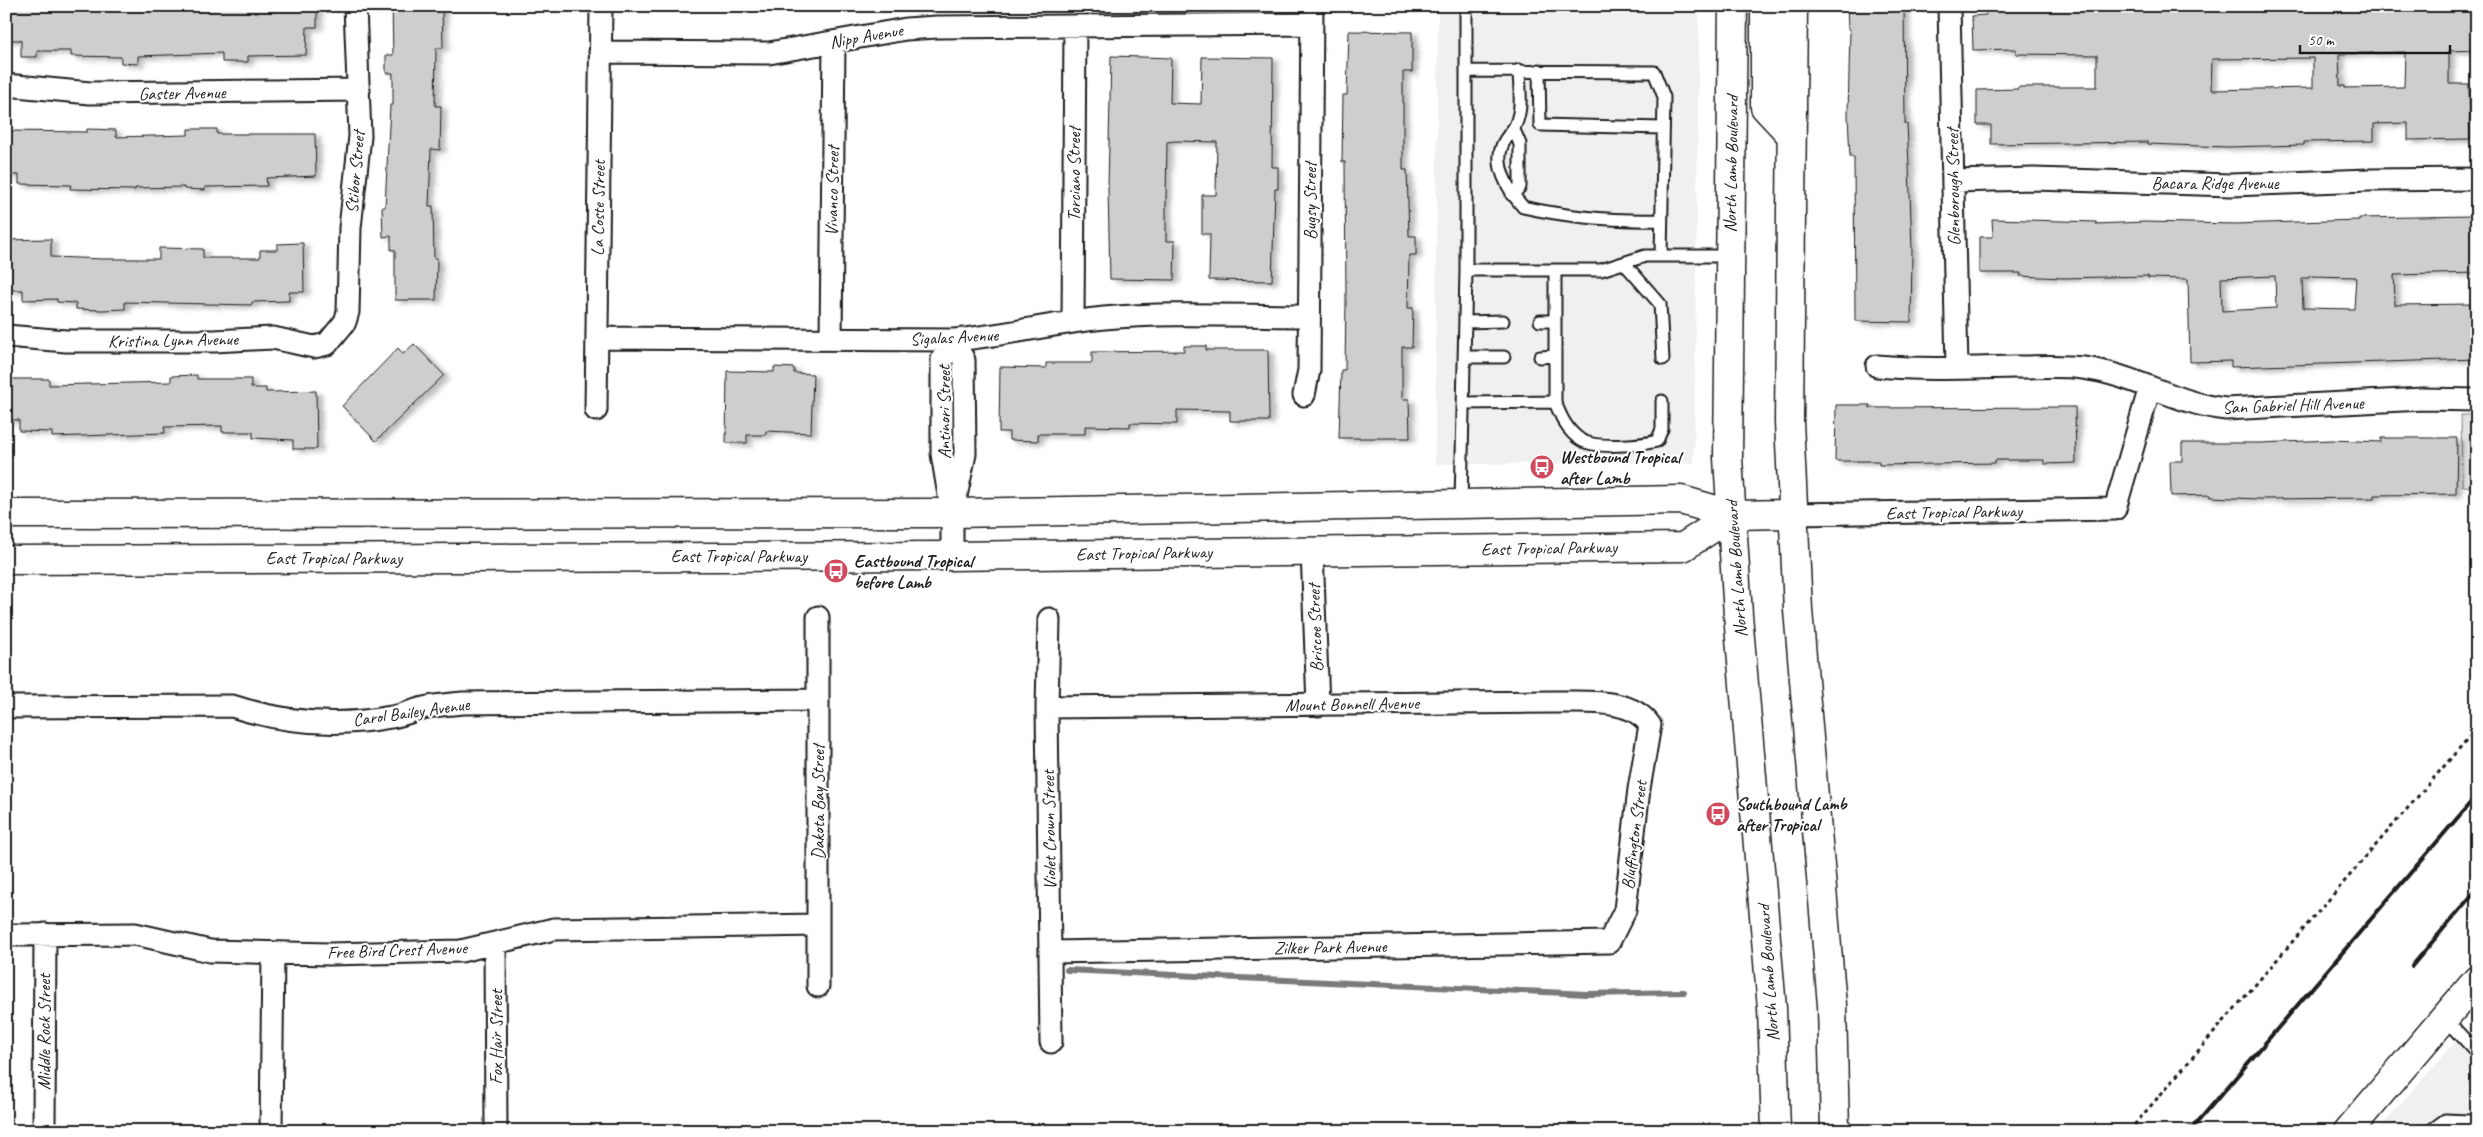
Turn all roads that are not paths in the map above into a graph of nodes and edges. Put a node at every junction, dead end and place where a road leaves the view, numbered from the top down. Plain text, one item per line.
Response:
1 (355, 6) edge
2 (600, 6) edge
3 (1466, 6) edge
4 (1733, 6) edge
5 (1765, 6) edge
6 (1793, 6) edge
7 (1949, 6) edge
8 (1312, 15) edge
9 (1076, 26) junction
10 (834, 42) junction
11 (600, 52) junction
12 (1519, 70) junction
13 (1539, 70) junction
14 (1466, 71) junction
15 (6, 85) edge
16 (359, 90) junction
17 (1663, 128) junction
18 (1514, 130) junction
19 (1792, 136) junction
20 (2477, 179) edge
21 (1953, 181) junction
22 (1512, 195) junction
23 (1661, 220) junction
24 (1661, 256) junction
25 (1730, 256) junction
26 (1624, 263) junction
27 (1466, 270) junction
28 (1555, 270) junction
29 (1309, 316) junction
30 (1502, 321) dead end
31 (1540, 321) dead end
32 (1555, 321) junction
33 (1073, 322) junction
34 (1465, 322) junction
35 (335, 335) joint
36 (6, 336) edge
37 (596, 338) junction
38 (831, 339) junction
39 (954, 340) junction
40 (1555, 356) junction
41 (1464, 357) junction
42 (1504, 357) dead end
43 (1540, 357) dead end
44 (1663, 359) dead end
45 (1877, 366) dead end
46 (1957, 368) junction
47 (2150, 387) junction
48 (1304, 396) dead end
49 (2477, 400) edge
50 (1662, 401) dead end
51 (1555, 402) junction
52 (1463, 403) junction
53 (596, 410) dead end
54 (1461, 503) junction
55 (952, 513) junction
56 (6, 514) edge
57 (1793, 514) junction
58 (1732, 515) junction
59 (1312, 550) junction
60 (952, 556) junction
61 (6, 560) edge
62 (818, 617) dead end
63 (1049, 619) dead end
64 (818, 700) junction
65 (1318, 705) junction
66 (6, 707) edge
67 (1047, 707) junction
68 (1650, 725) joint
69 (818, 925) junction
70 (45, 934) junction
71 (6, 935) edge
72 (1609, 942) joint
73 (495, 943) junction
74 (273, 952) junction
75 (1051, 952) junction
76 (2477, 980) edge
77 (818, 986) dead end
78 (2445, 1018) junction
79 (1051, 1042) dead end
80 (2477, 1053) edge
81 (2477, 1128) edge
82 (44, 1131) edge
83 (271, 1131) edge
84 (496, 1131) edge
85 (1776, 1131) edge
86 (1835, 1131) edge
87 (2348, 1131) edge
88 (2430, 1131) edge

1 - 16 street, Stibor Street
2 - 11 street, La Coste Street
3 - 14 lane
4 - 25 main road, North Lamb Boulevard
5 - 19 main road
6 - 19 main road
7 - 21 street, Glenborough Street
8 - 9 street, Nipp Avenue
8 - 29 street, Bugsy Street
9 - 10 street, Nipp Avenue
9 - 33 street, Torciano Street
10 - 11 street, Nipp Avenue
10 - 38 street, Vivanco Street
11 - 37 street, La Coste Street
12 - 13 lane
12 - 14 lane
12 - 18 lane
13 - 17 lane
13 - 17 lane
14 - 27 lane
15 - 16 street, Gaster Avenue
16 - 35 street, Stibor Street
17 - 23 lane
18 - 22 lane
18 - 22 lane
19 - 57 main road
20 - 21 street, Bacara Ridge Avenue
21 - 46 street, Glenborough Street
22 - 23 lane
23 - 24 lane
24 - 25 lane
24 - 26 lane
25 - 58 main road, North Lamb Boulevard
26 - 28 lane
26 - 44 lane
27 - 28 lane
27 - 34 lane
28 - 32 lane
29 - 33 street, Sigalas Avenue
29 - 48 street, Bugsy Street
30 - 34 lane
31 - 32 lane
32 - 40 lane
33 - 39 street, Sigalas Avenue
34 - 41 lane
35 - 36 street, Kristina Lynn Avenue
37 - 38 street, Sigalas Avenue
37 - 53 street, La Coste Street
38 - 39 street, Sigalas Avenue
39 - 55 street, Antinori Street
40 - 43 lane
40 - 51 lane
41 - 42 lane
41 - 52 lane
45 - 46 street, San Gabriel Hill Avenue
46 - 47 street, San Gabriel Hill Avenue
47 - 49 street, San Gabriel Hill Avenue
47 - 57 street, East Tropical Parkway
50 - 51 lane
51 - 52 lane
52 - 54 lane
54 - 55 main road, East Tropical Parkway
54 - 58 main road, East Tropical Parkway
55 - 56 main road, East Tropical Parkway
55 - 60 street, Antinori Street
57 - 58 main road, East Tropical Parkway
57 - 86 main road
58 - 59 main road, East Tropical Parkway
58 - 85 main road, North Lamb Boulevard
59 - 60 main road, East Tropical Parkway
59 - 65 street, Briscoe Street
60 - 61 main road, East Tropical Parkway
62 - 64 street, Dakota Bay Street
63 - 67 street, Violet Crown Street
64 - 66 street, Carol Bailey Avenue
64 - 69 street, Dakota Bay Street
65 - 67 street, Mount Bonnell Avenue
65 - 68 street, Mount Bonnell Avenue
67 - 75 street, Violet Crown Street
68 - 72 street, Bluffington Street
69 - 73 street, Free Bird Crest Avenue
69 - 77 street, Dakota Bay Street
70 - 71 street, Free Bird Crest Avenue
70 - 74 street, Free Bird Crest Avenue
70 - 82 street, Middle Rock Street
72 - 75 street, Zilker Park Avenue
73 - 74 street, Free Bird Crest Avenue
73 - 84 street, Fox Hair Street
74 - 83 street
75 - 79 street, Violet Crown Street
76 - 78 main road
78 - 80 lane
78 - 87 main road
81 - 88 lane

